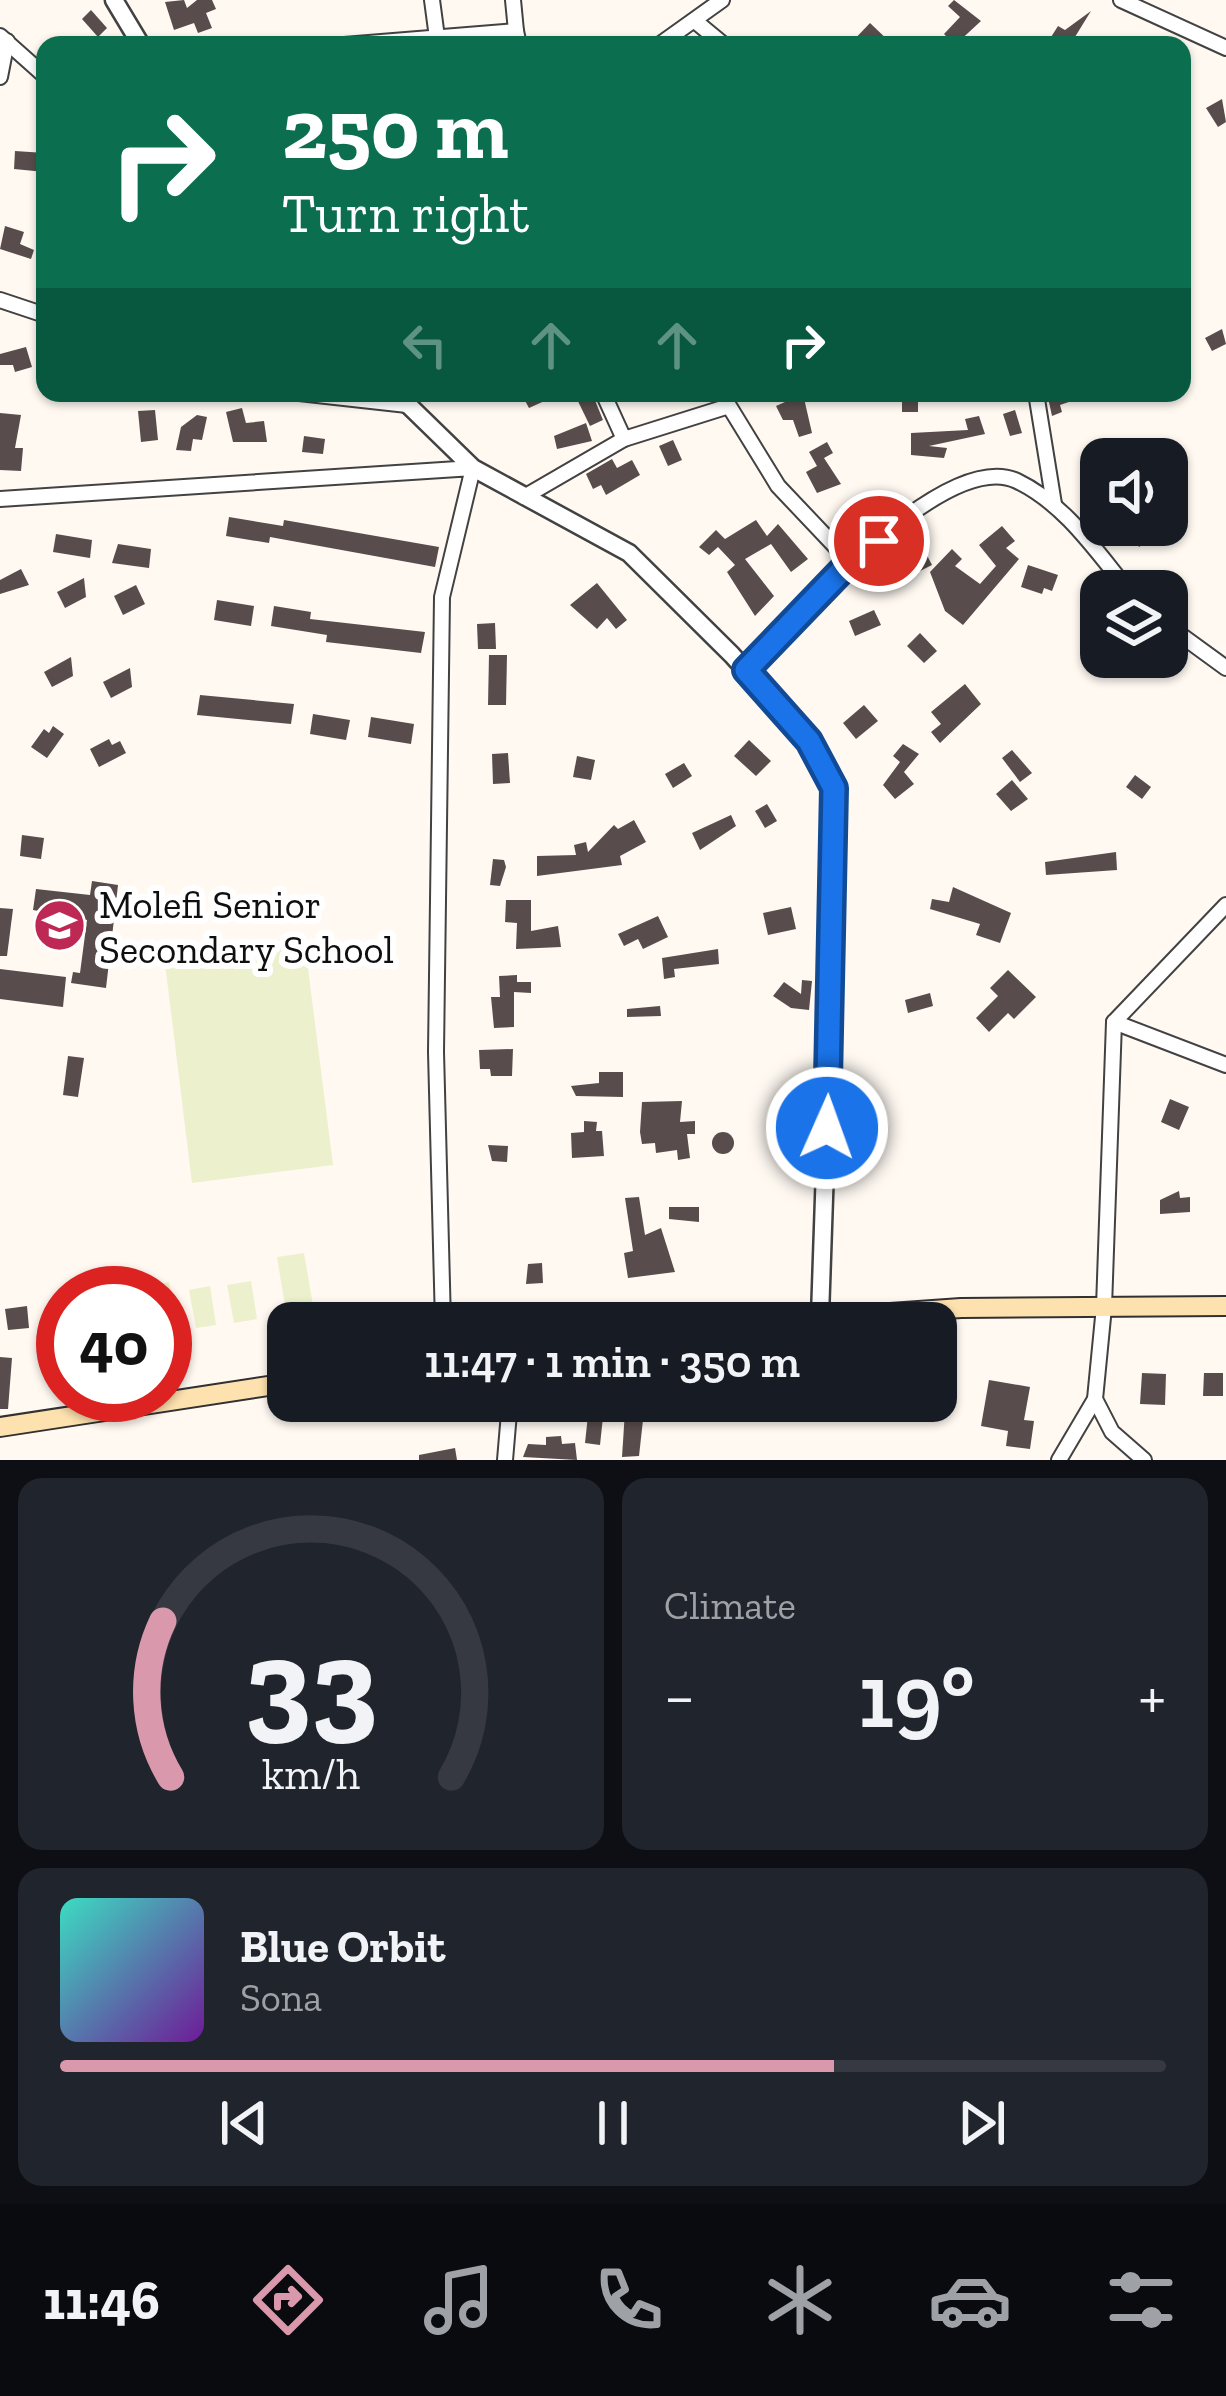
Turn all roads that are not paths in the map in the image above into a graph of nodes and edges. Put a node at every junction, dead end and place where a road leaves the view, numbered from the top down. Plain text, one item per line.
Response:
1 (114, 0) edge
2 (432, 0) edge
3 (513, 0) edge
4 (722, 0) edge
5 (1121, 0) edge
6 (695, 21) junction
7 (136, 36) edge
8 (437, 36) edge
9 (517, 36) edge
10 (672, 36) edge
11 (713, 36) edge
12 (3, 39) edge
13 (1226, 48) edge
14 (36, 68) edge
15 (0, 77) edge
16 (0, 300) edge
17 (36, 312) edge
18 (404, 402) edge
19 (607, 402) edge
20 (720, 402) edge
21 (726, 402) edge
22 (1037, 402) edge
23 (624, 440) junction
24 (473, 468) junction
25 (524, 497) junction
26 (0, 499) edge
27 (1054, 504) junction
28 (850, 562) junction
29 (1111, 570) edge
30 (1188, 640) edge
31 (1226, 668) edge
32 (746, 670) junction
33 (1226, 905) edge
34 (1114, 1022) junction
35 (1226, 1065) edge
36 (442, 1302) edge
37 (820, 1302) edge
38 (1226, 1306) edge
39 (1104, 1307) junction
40 (957, 1312) edge
41 (267, 1386) edge
42 (1095, 1399) junction
43 (509, 1422) edge
44 (0, 1426) edge
45 (506, 1460) edge
46 (1059, 1460) edge
47 (1144, 1460) edge

1 - 7 street
2 - 8 street
3 - 9 street
4 - 6 street
5 - 13 street
6 - 10 street
6 - 11 street
12 - 14 street
12 - 15 street
16 - 17 street
18 - 24 street
19 - 23 street
20 - 23 street
21 - 28 street
22 - 27 street
23 - 25 street
24 - 25 street
24 - 26 street
24 - 36 street
25 - 32 street
27 - 28 street
27 - 29 street
28 - 32 street
30 - 31 street
32 - 37 street
33 - 34 street
34 - 35 street
34 - 39 street
38 - 39 main road
39 - 40 main road
39 - 42 street
41 - 44 main road
42 - 46 street
42 - 47 street
43 - 45 street

